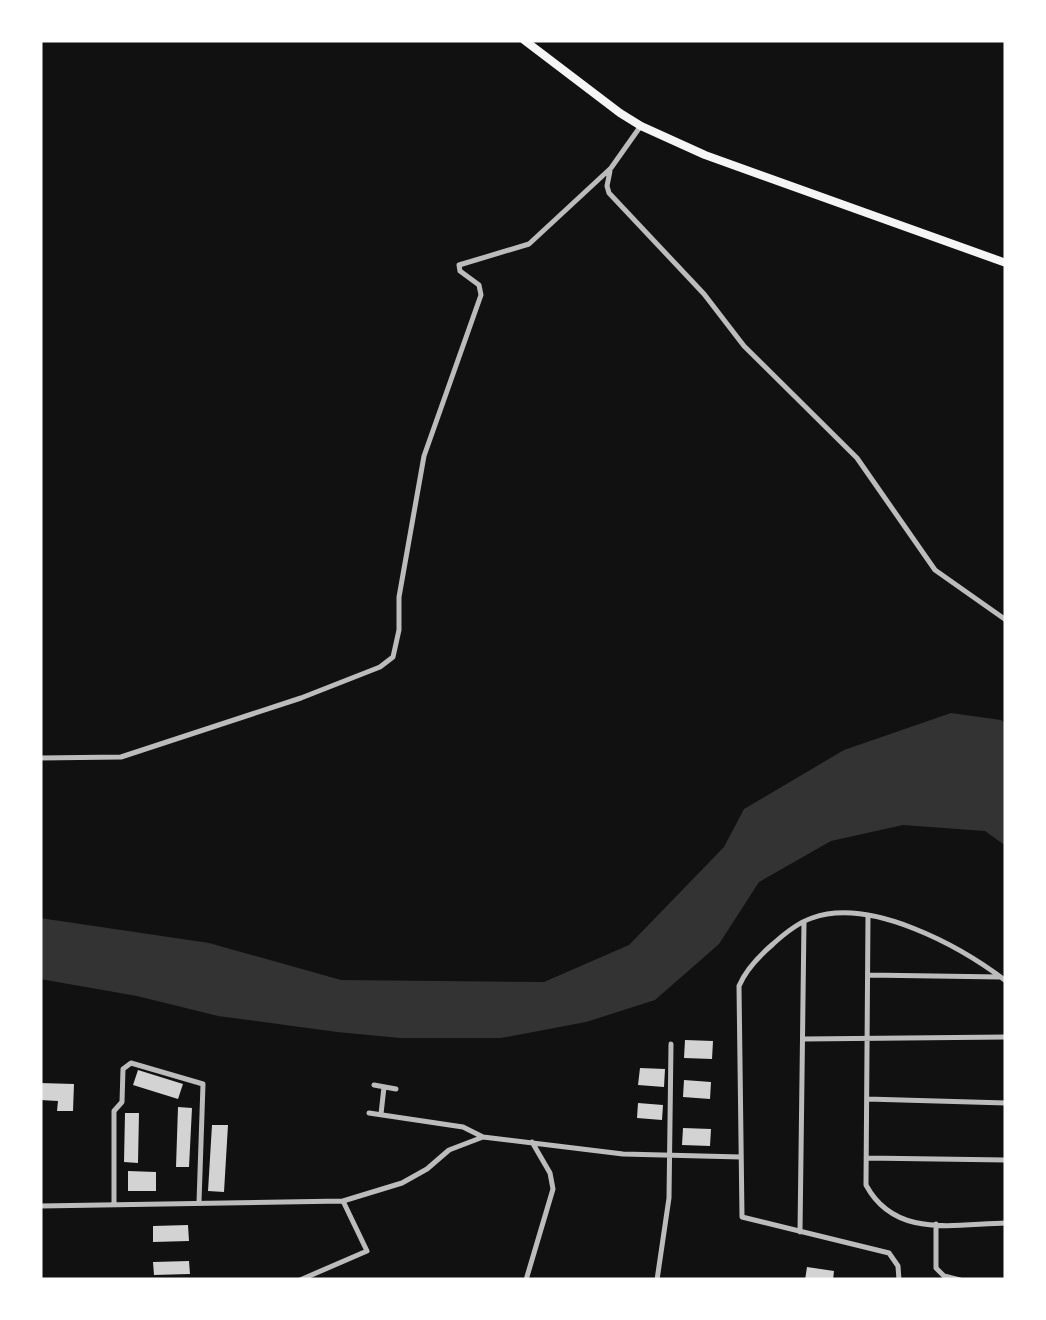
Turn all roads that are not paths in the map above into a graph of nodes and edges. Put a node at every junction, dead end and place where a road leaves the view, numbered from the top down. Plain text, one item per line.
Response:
1 (524, 40) edge
2 (641, 126) junction
3 (611, 168) junction
4 (1006, 263) edge
5 (1006, 620) edge
6 (40, 758) edge
7 (868, 916) junction
8 (804, 922) junction
9 (868, 975) junction
10 (1004, 979) edge
11 (1006, 1037) edge
12 (869, 1038) junction
13 (804, 1039) junction
14 (671, 1044) dead end
15 (374, 1085) dead end
16 (384, 1088) junction
17 (396, 1089) dead end
18 (868, 1100) junction
19 (1006, 1103) edge
20 (369, 1113) dead end
21 (380, 1115) junction
22 (483, 1137) junction
23 (532, 1142) junction
24 (668, 1157) junction
25 (740, 1158) junction
26 (866, 1158) junction
27 (1006, 1160) edge
28 (343, 1201) junction
29 (199, 1203) junction
30 (114, 1204) junction
31 (40, 1206) edge
32 (1006, 1223) edge
33 (936, 1224) junction
34 (800, 1232) junction
35 (300, 1280) edge
36 (526, 1280) edge
37 (657, 1280) edge
38 (899, 1280) edge
39 (960, 1280) edge

1 - 2 main road
2 - 3 street
2 - 4 main road
3 - 5 street
3 - 6 street
7 - 8 street
7 - 9 street
7 - 10 street
8 - 13 street
8 - 25 street
9 - 10 street
9 - 12 street
11 - 12 street
12 - 13 street
12 - 18 street
13 - 34 street
14 - 24 street
15 - 16 street
16 - 17 street
16 - 21 street
18 - 19 street
18 - 26 street
20 - 21 street
21 - 22 street
22 - 23 street
22 - 28 street
23 - 24 street
23 - 36 street
24 - 25 street
24 - 37 street
25 - 34 street
26 - 27 street
26 - 33 street
28 - 29 street
28 - 35 street
29 - 30 street
29 - 30 street
30 - 31 street
32 - 33 street
33 - 39 street
34 - 38 street

